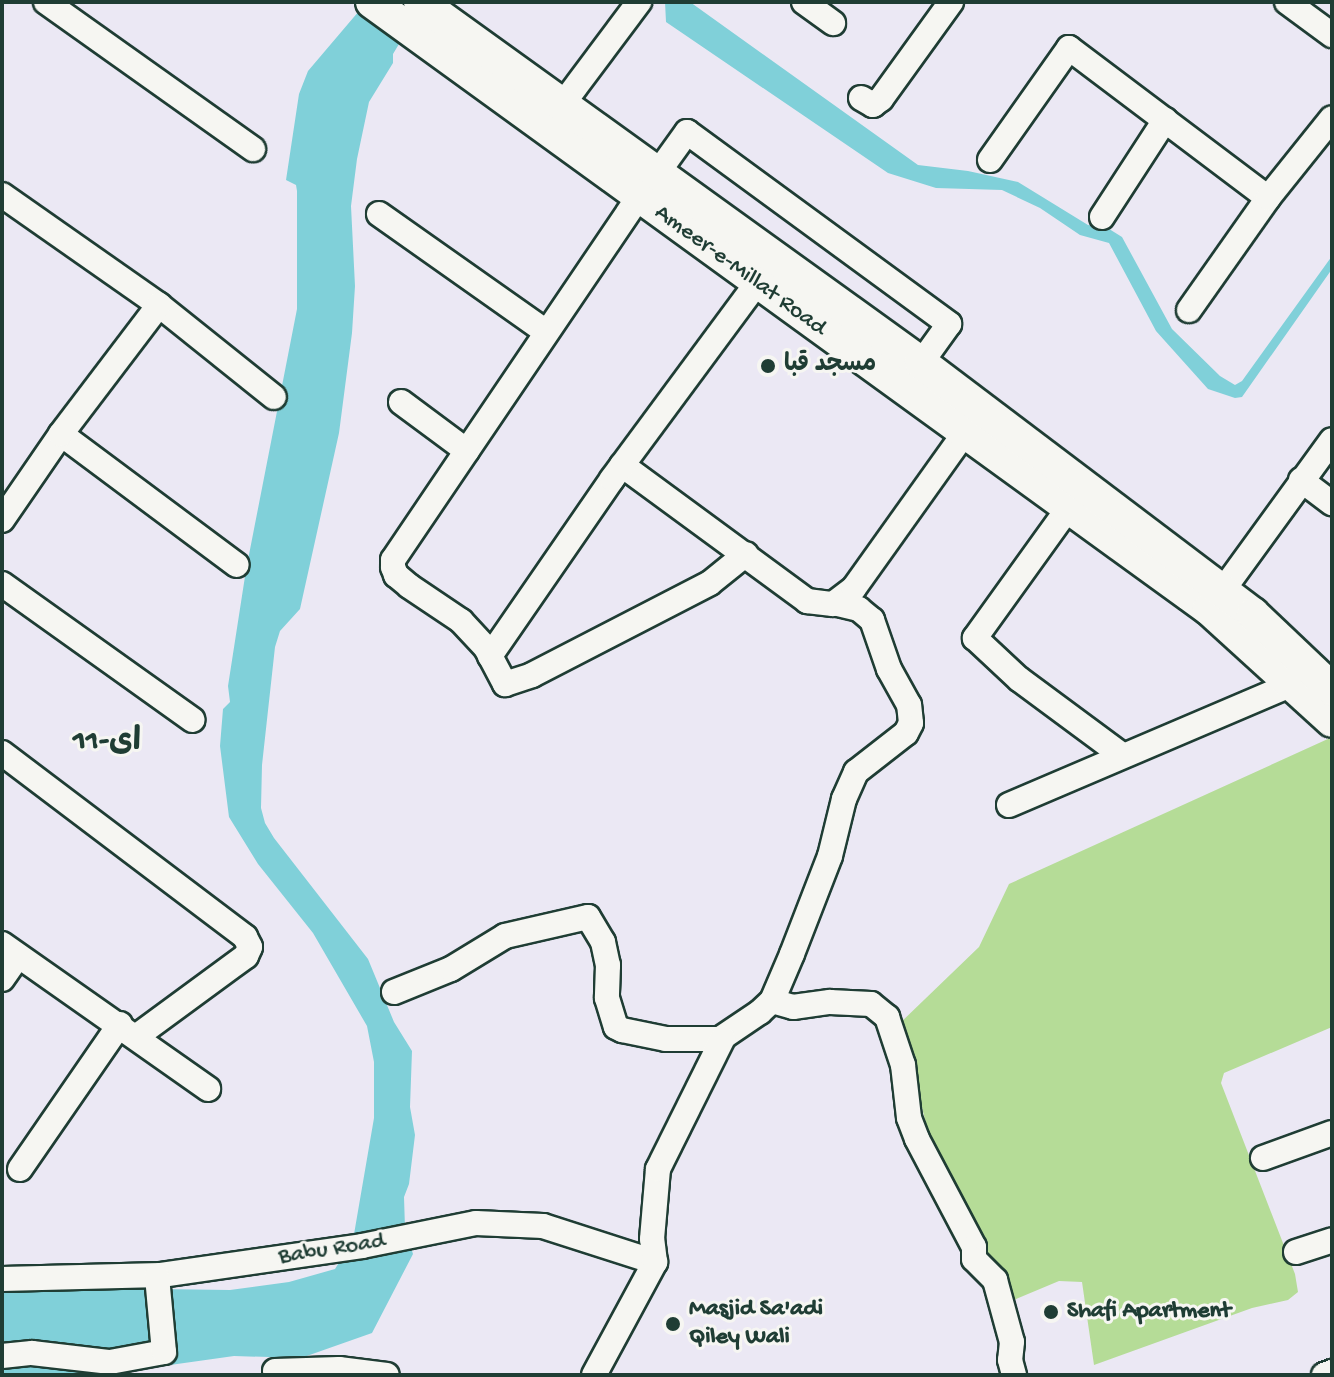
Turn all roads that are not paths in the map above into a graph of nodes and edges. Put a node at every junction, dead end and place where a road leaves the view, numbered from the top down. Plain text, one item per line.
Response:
1 (46, 2) edge
2 (372, 2) edge
3 (420, 2) edge
4 (639, 2) edge
5 (804, 2) edge
6 (951, 2) edge
7 (1287, 2) edge
8 (833, 23) dead end
9 (1332, 35) edge
10 (861, 98) dead end
11 (555, 114) junction
12 (1332, 118) edge
13 (1165, 120) junction
14 (253, 149) dead end
15 (990, 160) dead end
16 (659, 171) junction
17 (638, 198) junction
18 (1268, 198) junction
19 (5, 202) edge
20 (379, 214) dead end
21 (1102, 217) dead end
22 (757, 283) junction
23 (159, 305) junction
24 (1189, 310) dead end
25 (546, 332) junction
26 (912, 376) junction
27 (274, 397) dead end
28 (401, 402) dead end
29 (61, 434) junction
30 (964, 434) junction
31 (1332, 440) edge
32 (467, 451) junction
33 (622, 465) junction
34 (1301, 480) junction
35 (1332, 503) edge
36 (1067, 510) junction
37 (2, 520) edge
38 (746, 554) junction
39 (237, 565) dead end
40 (2, 584) edge
41 (1216, 600) junction
42 (834, 603) junction
43 (490, 656) junction
44 (1293, 684) junction
45 (1332, 689) edge
46 (193, 720) dead end
47 (1332, 721) edge
48 (2, 753) edge
49 (1123, 756) junction
50 (1009, 805) dead end
51 (10, 950) edge
52 (2, 979) edge
53 (394, 992) dead end
54 (772, 1001) junction
55 (128, 1030) junction
56 (723, 1038) junction
57 (208, 1089) dead end
58 (1332, 1133) edge
59 (1263, 1158) dead end
60 (20, 1169) dead end
61 (1332, 1240) edge
62 (1296, 1252) dead end
63 (655, 1262) junction
64 (157, 1276) junction
65 (2, 1279) edge
66 (164, 1352) edge
67 (2, 1356) edge
68 (275, 1371) dead end
69 (1332, 1372) edge
70 (387, 1375) edge
71 (594, 1375) edge
72 (1014, 1375) edge
73 (1324, 1375) edge

1 - 14 street
2 - 11 main road, Ameer-e-Millat Road
3 - 11 main road, Ameer-e-Millat Road
4 - 11 street
5 - 8 street
6 - 10 street
7 - 9 street
11 - 16 main road, Ameer-e-Millat Road
11 - 17 main road, Ameer-e-Millat Road
12 - 18 street
13 - 15 street
13 - 18 street
13 - 21 street
16 - 26 main road, Ameer-e-Millat Road
16 - 26 street
17 - 22 main road, Ameer-e-Millat Road
17 - 25 street
18 - 24 street
19 - 23 street
20 - 25 street
22 - 26 main road, Ameer-e-Millat Road
22 - 33 street
23 - 27 street
23 - 29 street
25 - 32 street
26 - 30 main road, Ameer-e-Millat Road
26 - 41 main road, Ameer-e-Millat Road
28 - 32 street
29 - 37 street
29 - 39 street
30 - 36 main road, Ameer-e-Millat Road
30 - 42 street
31 - 34 street
32 - 43 street
33 - 38 street
33 - 43 street
34 - 35 street
34 - 41 street
36 - 41 main road, Ameer-e-Millat Road
36 - 49 street
38 - 42 street
38 - 43 street
40 - 46 street
41 - 44 main road, Ameer-e-Millat Road
41 - 45 main road
42 - 54 street
44 - 47 main road, Ameer-e-Millat Road
44 - 49 street
48 - 55 street
49 - 50 street
51 - 52 street
51 - 55 street
53 - 56 street
54 - 56 street
54 - 72 street
55 - 57 street
55 - 60 street
56 - 63 street
58 - 59 street
61 - 62 street
63 - 64 street, Babu Road
63 - 71 street
64 - 65 street, Babu Road
64 - 66 street
66 - 67 street
68 - 70 street
69 - 73 street

